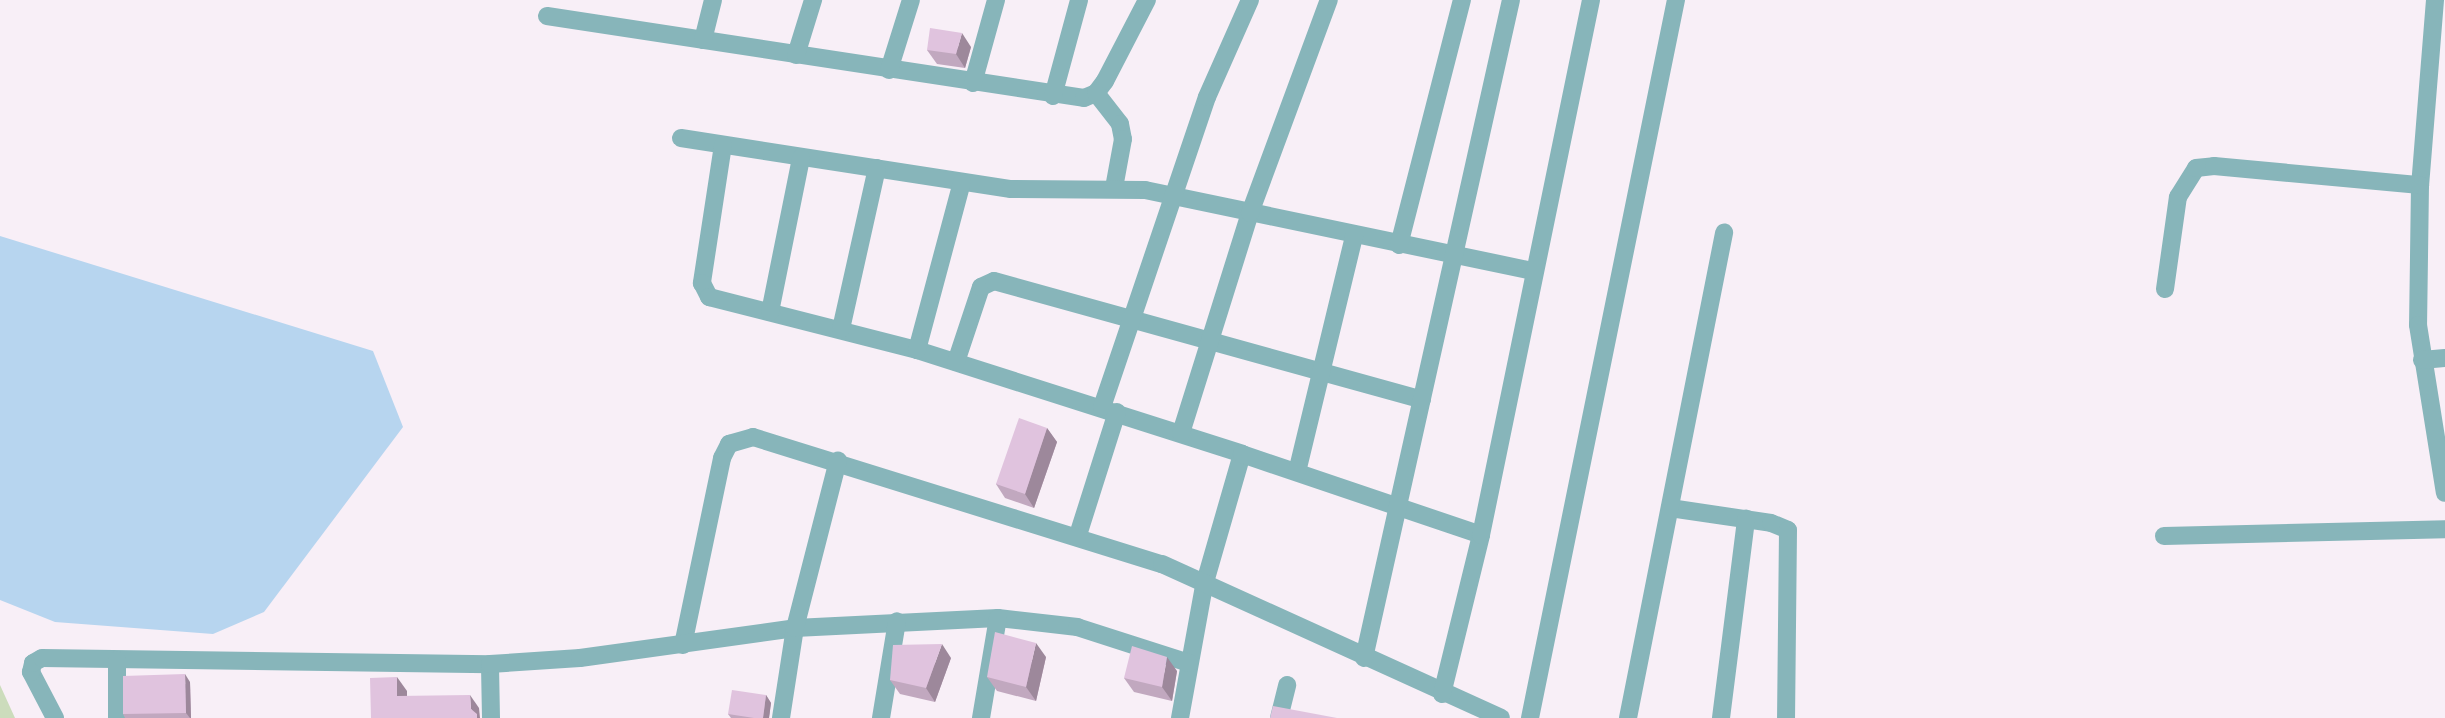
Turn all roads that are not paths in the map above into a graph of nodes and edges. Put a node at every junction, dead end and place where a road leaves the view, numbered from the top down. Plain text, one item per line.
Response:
1 (713, 0) edge
2 (813, 0) edge
3 (911, 0) edge
4 (996, 0) edge
5 (1079, 0) edge
6 (1147, 0) edge
7 (1250, 0) edge
8 (1329, 0) edge
9 (1462, 0) edge
10 (1511, 0) edge
11 (1591, 0) edge
12 (1676, 0) edge
13 (2438, 10) edge
14 (547, 16) dead end
15 (703, 40) junction
16 (796, 55) junction
17 (889, 70) junction
18 (973, 83) junction
19 (1096, 93) junction
20 (1053, 96) junction
21 (681, 138) dead end
22 (723, 145) junction
23 (801, 158) junction
24 (877, 168) junction
25 (962, 182) junction
26 (2420, 185) junction
27 (1114, 188) junction
28 (1173, 195) junction
29 (1250, 213) junction
30 (1724, 232) dead end
31 (1354, 236) junction
32 (1399, 245) junction
33 (1451, 255) junction
34 (1534, 271) junction
35 (2165, 289) dead end
36 (770, 312) junction
37 (1132, 316) junction
38 (841, 329) junction
39 (1211, 339) junction
40 (918, 350) junction
41 (2445, 358) edge
42 (2422, 360) junction
43 (956, 362) junction
44 (1322, 369) junction
45 (1422, 400) junction
46 (1109, 409) junction
47 (1181, 433) junction
48 (2441, 447) edge
49 (1241, 454) junction
50 (838, 460) junction
51 (1297, 472) junction
52 (2445, 492) edge
53 (1401, 507) junction
54 (1670, 508) junction
55 (1746, 519) junction
56 (2445, 529) edge
57 (1078, 535) junction
58 (1481, 535) junction
59 (2164, 536) dead end
60 (1204, 586) junction
61 (998, 618) junction
62 (897, 621) junction
63 (794, 628) junction
64 (683, 645) junction
65 (1190, 655) junction
66 (1364, 658) junction
67 (117, 660) junction
68 (490, 664) junction
69 (1287, 684) dead end
70 (1442, 694) junction
71 (55, 718) edge
72 (117, 718) edge
73 (491, 718) edge
74 (781, 718) edge
75 (881, 718) edge
76 (981, 718) edge
77 (1180, 718) edge
78 (1279, 718) edge
79 (1501, 718) edge
80 (1530, 718) edge
81 (1628, 718) edge
82 (1721, 718) edge
83 (1786, 718) edge

1 - 15 street
2 - 16 street
3 - 17 street
4 - 18 street
5 - 20 street
6 - 19 street
7 - 28 street
8 - 29 street
9 - 32 street
10 - 33 street
11 - 34 street
12 - 80 street
13 - 26 street
14 - 15 street
15 - 16 street
16 - 17 street
17 - 18 street
18 - 20 street
19 - 20 street
19 - 27 street
21 - 22 street
22 - 23 street
22 - 36 street
23 - 24 street
23 - 36 street
24 - 25 street
24 - 38 street
25 - 27 street
25 - 40 street
26 - 35 street
26 - 42 street
27 - 28 street
28 - 29 street
28 - 37 street
29 - 31 street
29 - 39 street
30 - 54 street
31 - 32 street
31 - 44 street
32 - 33 street
33 - 34 street
33 - 45 street
34 - 58 street
36 - 38 street
37 - 39 street
37 - 43 street
37 - 46 street
38 - 40 street
39 - 44 street
39 - 47 street
40 - 43 street
41 - 42 street
42 - 48 street
43 - 46 street
44 - 45 street
44 - 51 street
45 - 53 street
46 - 47 street
46 - 57 street
47 - 49 street
48 - 52 street
49 - 51 street
49 - 60 street
50 - 57 street
50 - 63 street
50 - 64 street
51 - 53 street
53 - 58 street
53 - 66 street
54 - 55 street
54 - 81 street
55 - 82 street
55 - 83 street
56 - 59 street
57 - 60 street
58 - 70 street
60 - 65 street
60 - 66 street
61 - 62 street
61 - 65 street
61 - 76 street
62 - 63 street
62 - 75 street
63 - 64 street
63 - 74 street
64 - 68 street
65 - 77 street
66 - 70 street
67 - 68 street
67 - 71 street
67 - 72 street
68 - 73 street
69 - 78 street
70 - 79 street

